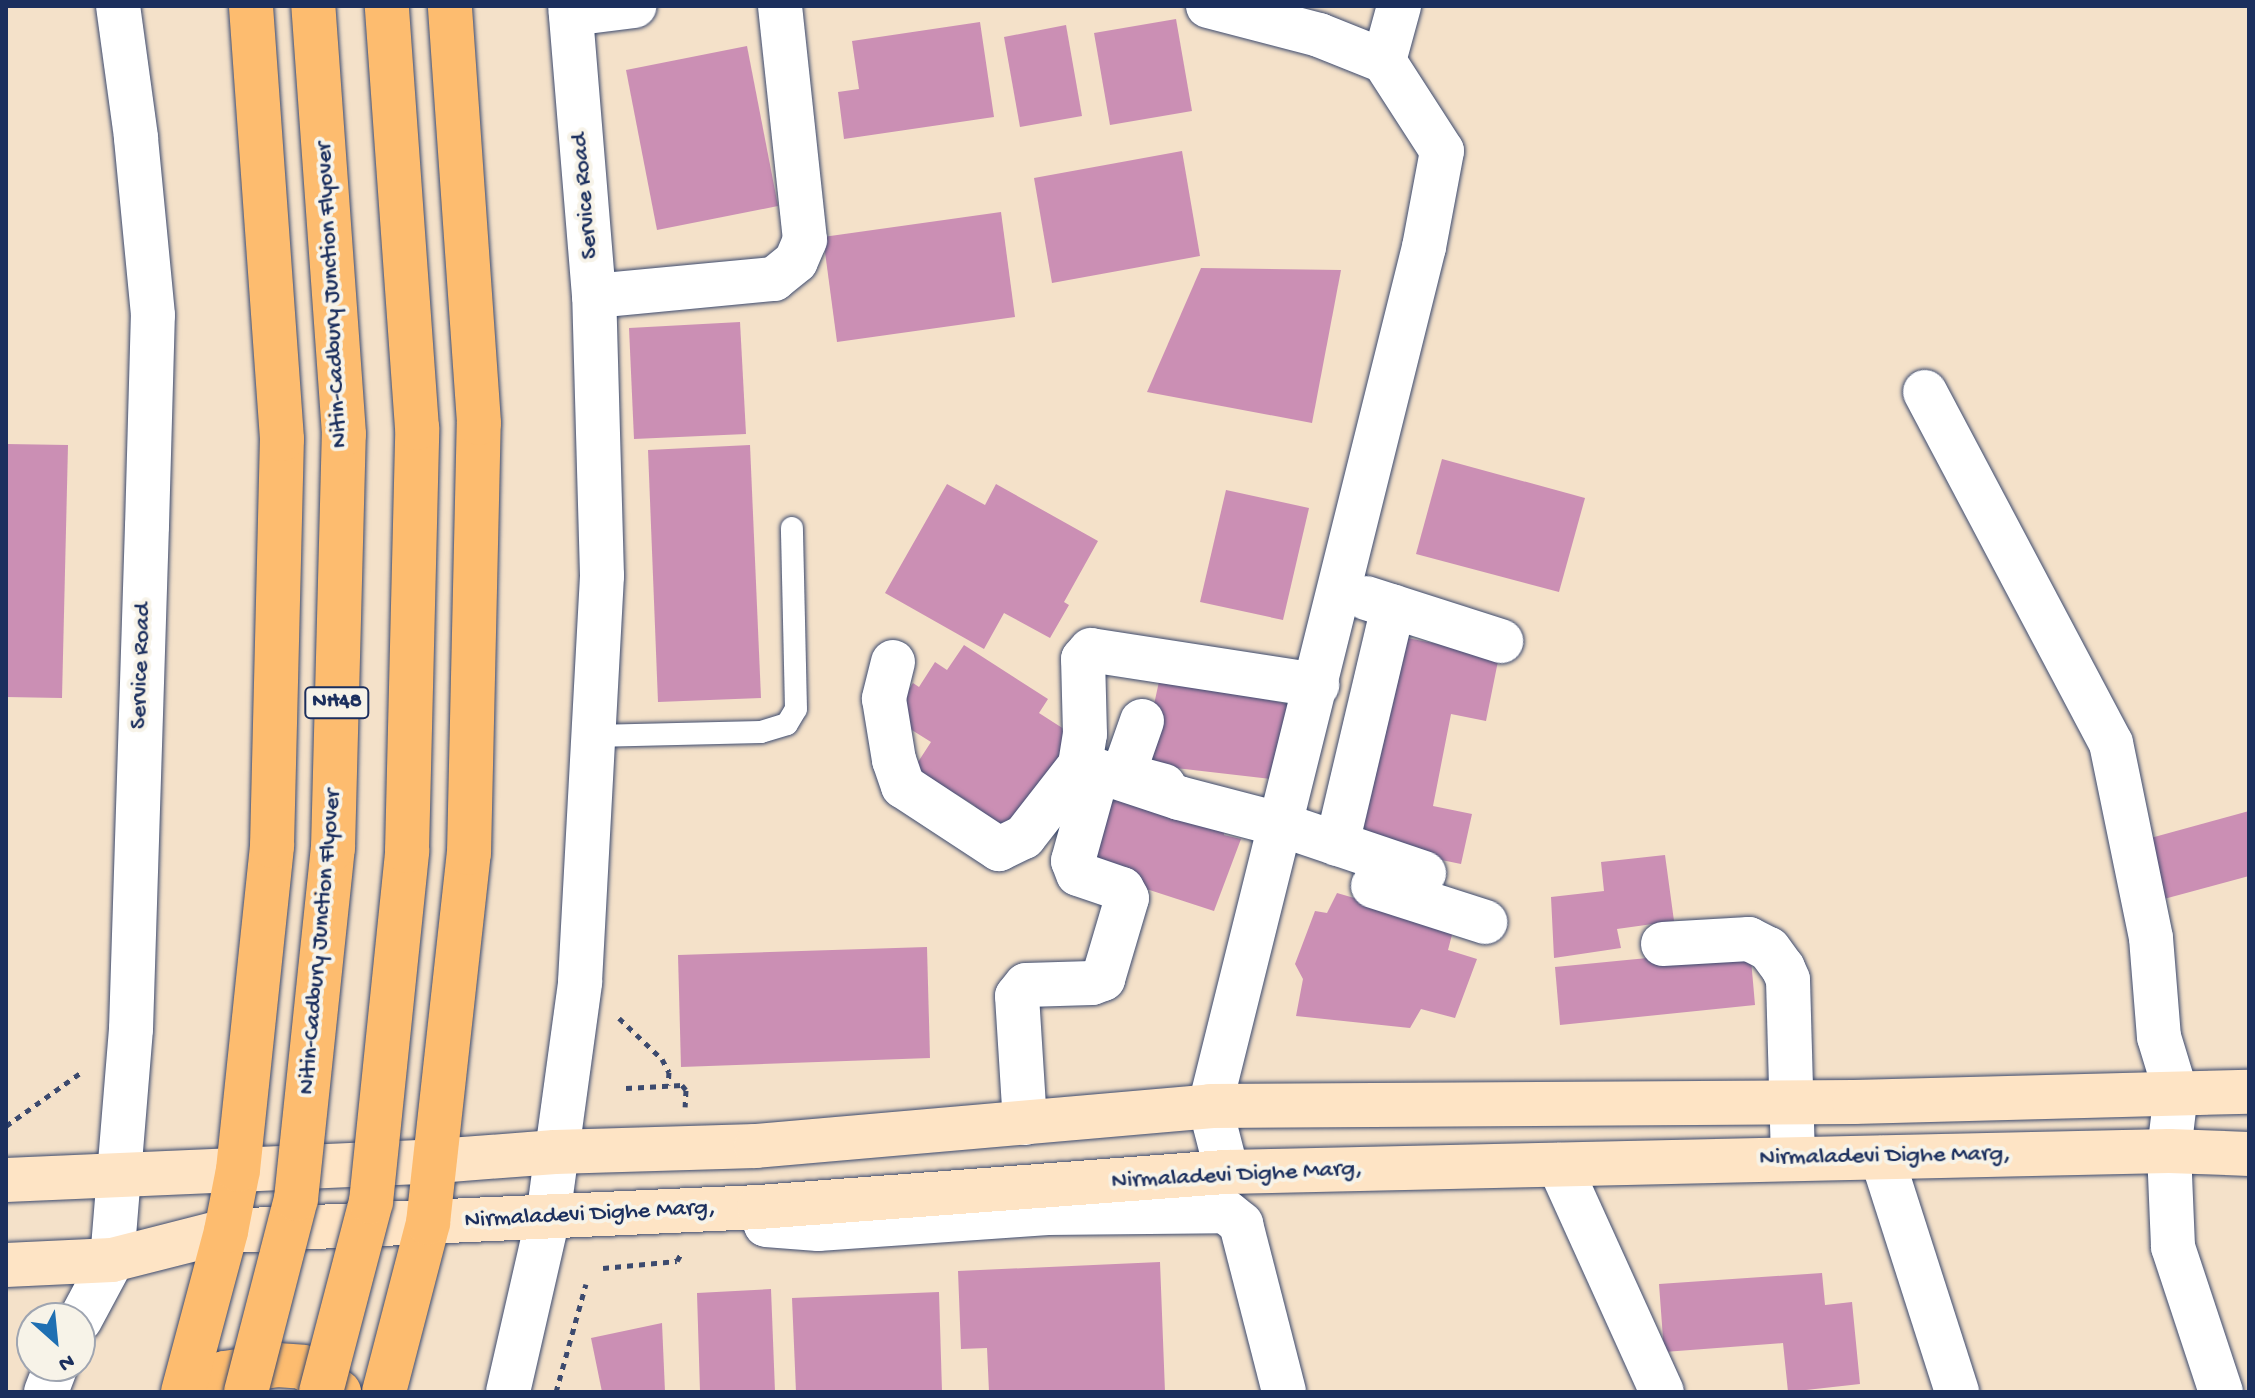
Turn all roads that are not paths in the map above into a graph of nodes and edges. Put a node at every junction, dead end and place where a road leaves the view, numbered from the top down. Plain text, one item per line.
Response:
1 (118, 6) edge
2 (251, 6) edge
3 (313, 6) edge
4 (387, 6) edge
5 (450, 6) edge
6 (634, 6) edge
7 (780, 6) edge
8 (1208, 6) edge
9 (1399, 6) edge
10 (570, 10) edge
11 (1384, 61) junction
12 (594, 296) junction
13 (1925, 392) dead end
14 (792, 528) dead end
15 (1340, 589) junction
16 (1393, 607) junction
17 (1501, 641) dead end
18 (893, 662) dead end
19 (1317, 685) junction
20 (1142, 721) dead end
21 (593, 736) junction
22 (1111, 774) junction
23 (1282, 824) junction
24 (1337, 844) junction
25 (1424, 873) dead end
26 (1485, 922) dead end
27 (1663, 944) dead end
28 (2249, 1092) edge
29 (2176, 1093) junction
30 (1793, 1102) junction
31 (1210, 1106) junction
32 (1025, 1123) junction
33 (2169, 1151) junction
34 (555, 1152) junction
35 (2249, 1154) edge
36 (1882, 1158) junction
37 (1793, 1159) junction
38 (437, 1161) junction
39 (1559, 1165) junction
40 (238, 1170) junction
41 (1227, 1172) junction
42 (119, 1175) junction
43 (6, 1180) edge
44 (759, 1207) junction
45 (548, 1217) junction
46 (428, 1223) junction
47 (226, 1231) junction
48 (112, 1260) junction
49 (6, 1265) edge
50 (90, 1302) edge
51 (184, 1390) edge
52 (246, 1392) edge
53 (321, 1392) edge
54 (339, 1392) edge
55 (384, 1392) edge
56 (508, 1392) edge
57 (1284, 1392) edge
58 (1662, 1392) edge
59 (1957, 1392) edge
60 (2221, 1392) edge

1 - 42 street, Service Road
2 - 40 highway
3 - 52 highway, Nitin-Cadbury Junction Flyover / NH48, bridge
4 - 53 highway, bridge
5 - 38 highway
6 - 10 street
7 - 12 street
8 - 11 street
9 - 11 street
10 - 12 street, Service Road
11 - 15 street
12 - 21 street, Service Road
13 - 29 street
14 - 21 lane
15 - 16 street
15 - 19 street
16 - 17 street
16 - 24 street
18 - 22 street
19 - 22 street
19 - 23 street
20 - 22 street
21 - 34 street, Service Road
22 - 23 street
22 - 32 street
23 - 24 street
23 - 26 street
23 - 31 street
24 - 25 street
27 - 30 street
28 - 29 main road
29 - 30 main road
29 - 33 street
30 - 31 main road
30 - 37 street
31 - 32 main road
31 - 41 street
32 - 34 main road
33 - 35 main road, Nirmaladevi Dighe Marg,
33 - 36 main road, Nirmaladevi Dighe Marg,
33 - 60 street
34 - 38 main road
34 - 45 street, Service Road
36 - 37 main road, Nirmaladevi Dighe Marg,
36 - 59 street
37 - 39 main road, Nirmaladevi Dighe Marg,
38 - 40 main road
38 - 46 highway
39 - 41 main road, Nirmaladevi Dighe Marg,
39 - 58 street
40 - 42 main road
40 - 47 highway
41 - 44 main road, Nirmaladevi Dighe Marg,
42 - 43 main road
42 - 48 street, Service Road
44 - 45 main road, Nirmaladevi Dighe Marg,
44 - 57 street
45 - 46 main road, Nirmaladevi Dighe Marg,
45 - 56 street, Service Road
46 - 47 main road, Nirmaladevi Dighe Marg,
46 - 55 highway
47 - 48 main road, Nirmaladevi Dighe Marg,
47 - 51 highway
48 - 49 main road, Nirmaladevi Dighe Marg,
48 - 50 street, Service Road
51 - 54 highway

